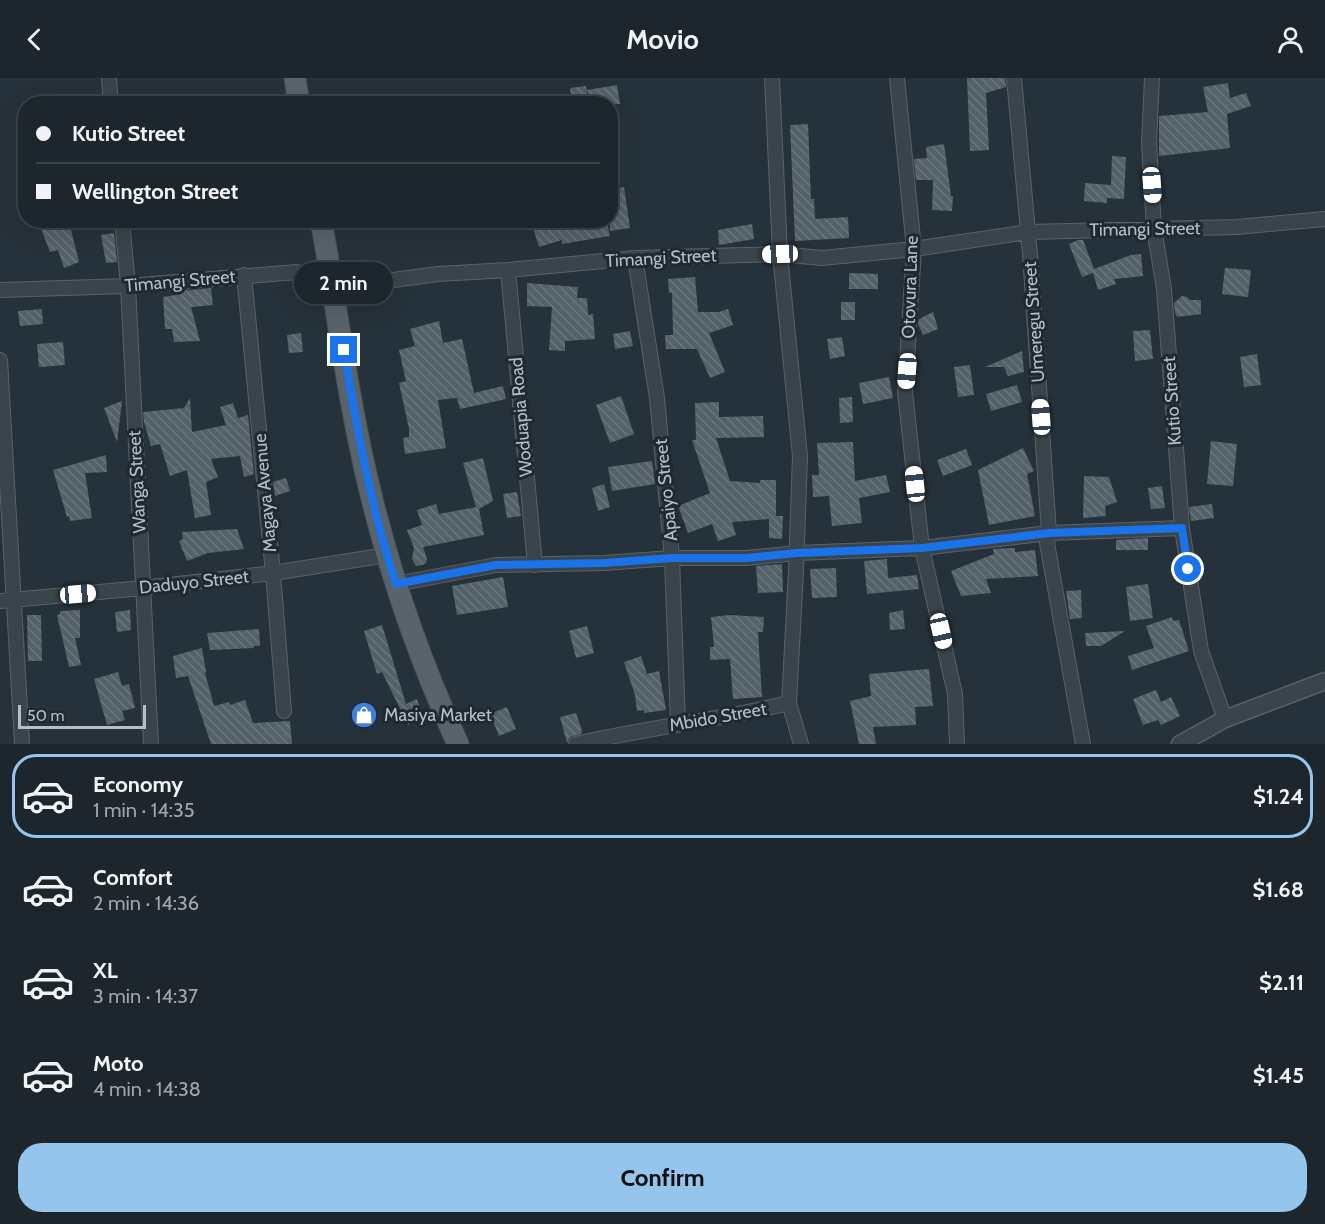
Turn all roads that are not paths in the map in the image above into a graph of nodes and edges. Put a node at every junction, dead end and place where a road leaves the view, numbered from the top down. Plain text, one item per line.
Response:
1 (109, 78) edge
2 (294, 78) edge
3 (772, 78) edge
4 (897, 78) edge
5 (1014, 78) edge
6 (1152, 78) edge
7 (110, 96) edge
8 (297, 96) edge
9 (1325, 219) edge
10 (123, 228) edge
11 (323, 228) edge
12 (1154, 228) junction
13 (1028, 232) junction
14 (914, 249) junction
15 (780, 254) junction
16 (635, 258) junction
17 (508, 270) junction
18 (244, 275) junction
19 (128, 286) junction
20 (334, 288) junction
21 (0, 290) edge
22 (0, 360) edge
23 (1182, 528) junction
24 (1049, 533) junction
25 (922, 548) junction
26 (797, 553) junction
27 (387, 555) junction
28 (672, 558) junction
29 (535, 565) junction
30 (273, 573) junction
31 (396, 584) junction
32 (142, 588) junction
33 (7, 601) edge
34 (1325, 681) edge
35 (789, 703) junction
36 (284, 711) dead end
37 (1225, 719) junction
38 (678, 724) junction
39 (22, 744) edge
40 (151, 744) edge
41 (458, 744) edge
42 (576, 744) edge
43 (801, 744) edge
44 (957, 744) edge
45 (1083, 744) edge
46 (1180, 744) edge

1 - 7 street
2 - 8 main road
3 - 15 street
4 - 14 street, Otovura Lane
5 - 13 street, Umeregu Street
6 - 12 street, Kutio Street
9 - 12 street, Timangi Street
10 - 19 street, Wanga Street
11 - 20 main road
12 - 13 street, Timangi Street
12 - 23 street, Kutio Street
13 - 14 street, Timangi Street
13 - 24 street, Umeregu Street
14 - 15 street, Timangi Street
14 - 25 street, Otovura Lane
15 - 16 street, Timangi Street
15 - 26 street
16 - 17 street, Timangi Street
16 - 28 street, Apaiyo Street
17 - 20 street, Timangi Street
17 - 29 street, Woduapia Road
18 - 19 street, Timangi Street
18 - 20 street, Timangi Street
18 - 30 street, Magaya Avenue
19 - 21 street, Timangi Street
19 - 32 street, Wanga Street
20 - 27 main road
22 - 33 street
23 - 24 street
23 - 37 street, Kutio Street
24 - 25 street
24 - 45 street, Umeregu Street
25 - 26 street
25 - 44 street, Otovura Lane
26 - 28 street
26 - 35 street
27 - 30 street, Daduyo Street
27 - 31 main road
28 - 29 street
28 - 38 street, Apaiyo Street
29 - 31 street
30 - 32 street, Daduyo Street
30 - 36 street, Magaya Avenue
31 - 41 main road
32 - 33 street, Daduyo Street
32 - 40 street, Wanga Street
33 - 39 street
34 - 37 street
35 - 38 street, Mbido Street
35 - 43 street
37 - 46 street
38 - 42 street, Mbido Street

